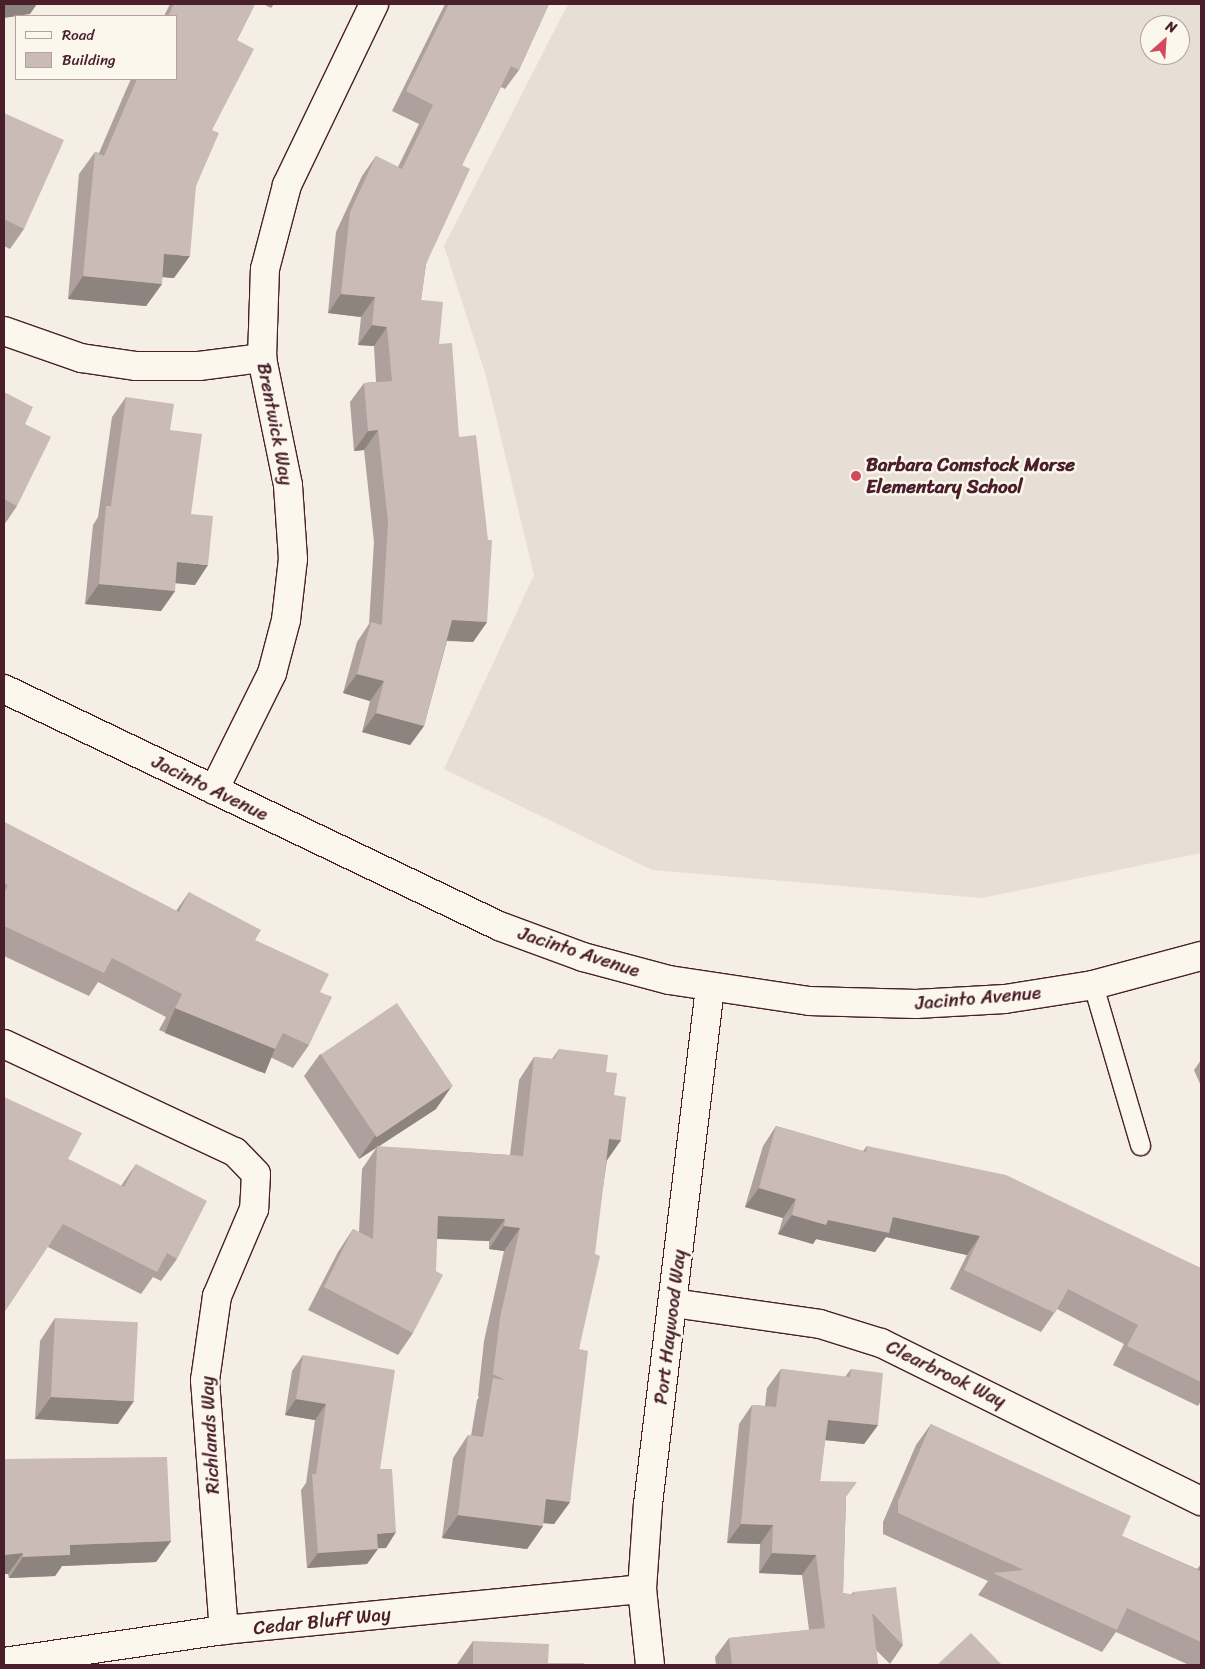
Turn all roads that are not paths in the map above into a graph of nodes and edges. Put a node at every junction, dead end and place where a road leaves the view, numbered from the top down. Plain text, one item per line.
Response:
1 (374, 4) edge
2 (4, 331) edge
3 (262, 358) junction
4 (4, 689) edge
5 (214, 790) junction
6 (1201, 956) edge
7 (1093, 985) junction
8 (710, 988) junction
9 (4, 1044) edge
10 (1140, 1145) dead end
11 (673, 1303) junction
12 (1201, 1501) edge
13 (642, 1589) junction
14 (224, 1630) junction
15 (4, 1662) edge
16 (650, 1665) edge

1 - 3 street, Brentwick Way
2 - 3 street
3 - 5 street, Brentwick Way
4 - 5 street, Jacinto Avenue
5 - 8 street, Jacinto Avenue
6 - 7 street, Jacinto Avenue
7 - 8 street, Jacinto Avenue
7 - 10 lane
8 - 11 street, Port Haywood Way
9 - 14 street, Richlands Way
11 - 12 street, Clearbrook Way
11 - 13 street, Port Haywood Way
13 - 14 street, Cedar Bluff Way
13 - 16 street, Port Haywood Way
14 - 15 street, Cedar Bluff Way

